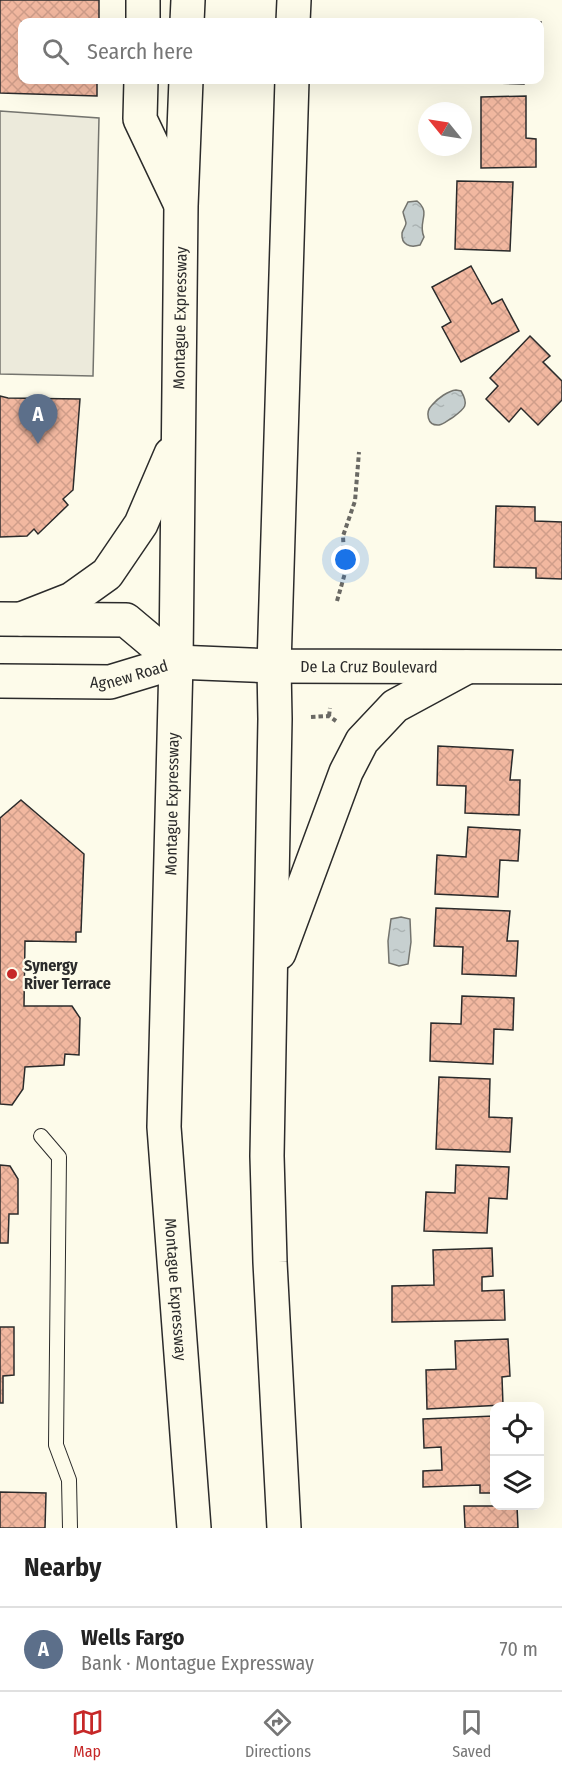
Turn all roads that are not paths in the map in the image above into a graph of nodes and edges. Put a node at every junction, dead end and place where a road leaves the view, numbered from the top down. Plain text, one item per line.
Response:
1 (143, 0) edge
2 (188, 0) edge
3 (294, 0) edge
4 (143, 18) edge
5 (188, 18) edge
6 (293, 18) edge
7 (141, 84) edge
8 (186, 84) edge
9 (292, 84) edge
10 (182, 206) junction
11 (177, 438) junction
12 (10, 619) edge
13 (176, 662) junction
14 (274, 666) junction
15 (467, 667) junction
16 (562, 667) edge
17 (0, 681) edge
18 (271, 974) junction
19 (40, 1136) dead end
20 (70, 1528) edge
21 (194, 1528) edge
22 (284, 1528) edge

1 - 4 main road
2 - 5 main road
3 - 6 main road
7 - 10 main road
8 - 10 main road, Montague Expressway
9 - 14 main road
10 - 11 main road, Montague Expressway
11 - 12 main road
11 - 13 main road, Montague Expressway
12 - 13 main road, Agnew Road
13 - 14 main road, De La Cruz Boulevard
13 - 17 main road, Agnew Road
13 - 21 main road, Montague Expressway
14 - 15 main road, De La Cruz Boulevard
14 - 18 main road
15 - 16 main road, De La Cruz Boulevard
15 - 18 main road
18 - 22 main road
19 - 20 lane

